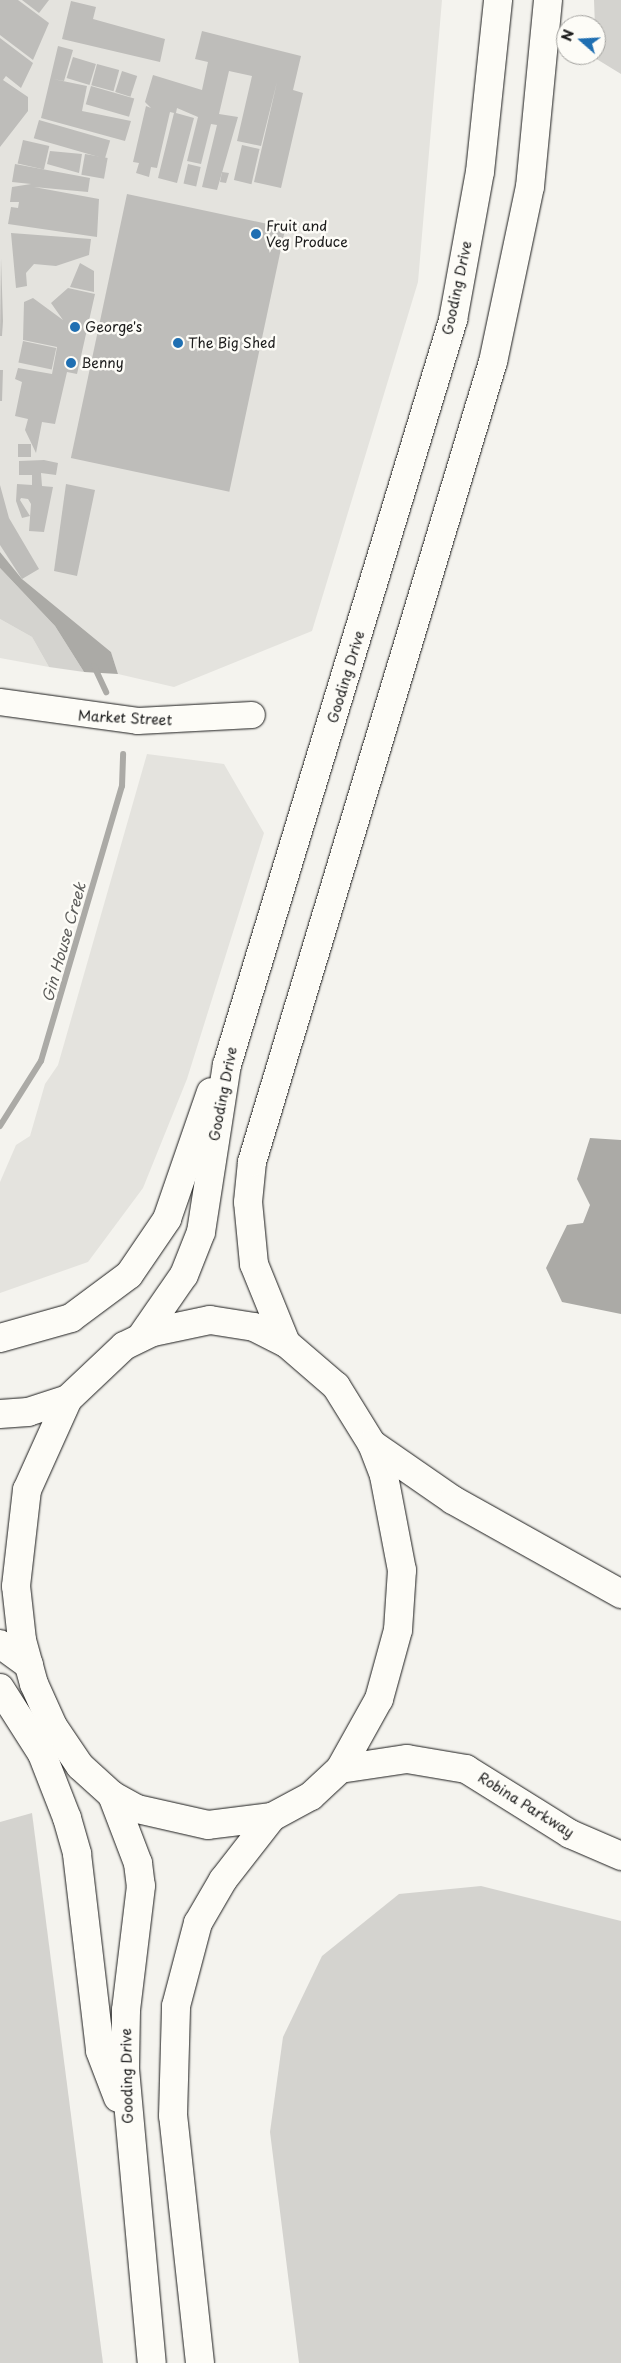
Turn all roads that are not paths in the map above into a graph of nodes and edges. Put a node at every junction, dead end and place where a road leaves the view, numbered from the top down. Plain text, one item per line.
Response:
1 (498, 0) edge
2 (548, 0) edge
3 (0, 702) edge
4 (252, 715) dead end
5 (227, 1065) junction
6 (142, 1336) junction
7 (0, 1338) edge
8 (286, 1343) junction
9 (68, 1399) junction
10 (0, 1414) edge
11 (372, 1444) junction
12 (621, 1594) edge
13 (0, 1644) edge
14 (29, 1666) junction
15 (0, 1688) edge
16 (340, 1769) junction
17 (112, 1795) junction
18 (272, 1817) junction
19 (621, 1856) edge
20 (126, 2118) junction
21 (152, 2363) edge
22 (200, 2363) edge

1 - 5 main road, Gooding Drive
2 - 8 main road
3 - 4 street, Market Street
5 - 6 main road, Gooding Drive
5 - 7 main road
6 - 8 main road
6 - 9 main road
8 - 11 main road
9 - 10 main road
9 - 14 main road
11 - 12 main road
11 - 16 main road
13 - 14 main road
14 - 17 main road
15 - 20 main road
16 - 18 main road
16 - 19 main road, Robina Parkway
17 - 18 main road
17 - 20 main road, Gooding Drive
18 - 22 main road
20 - 21 main road, Gooding Drive

